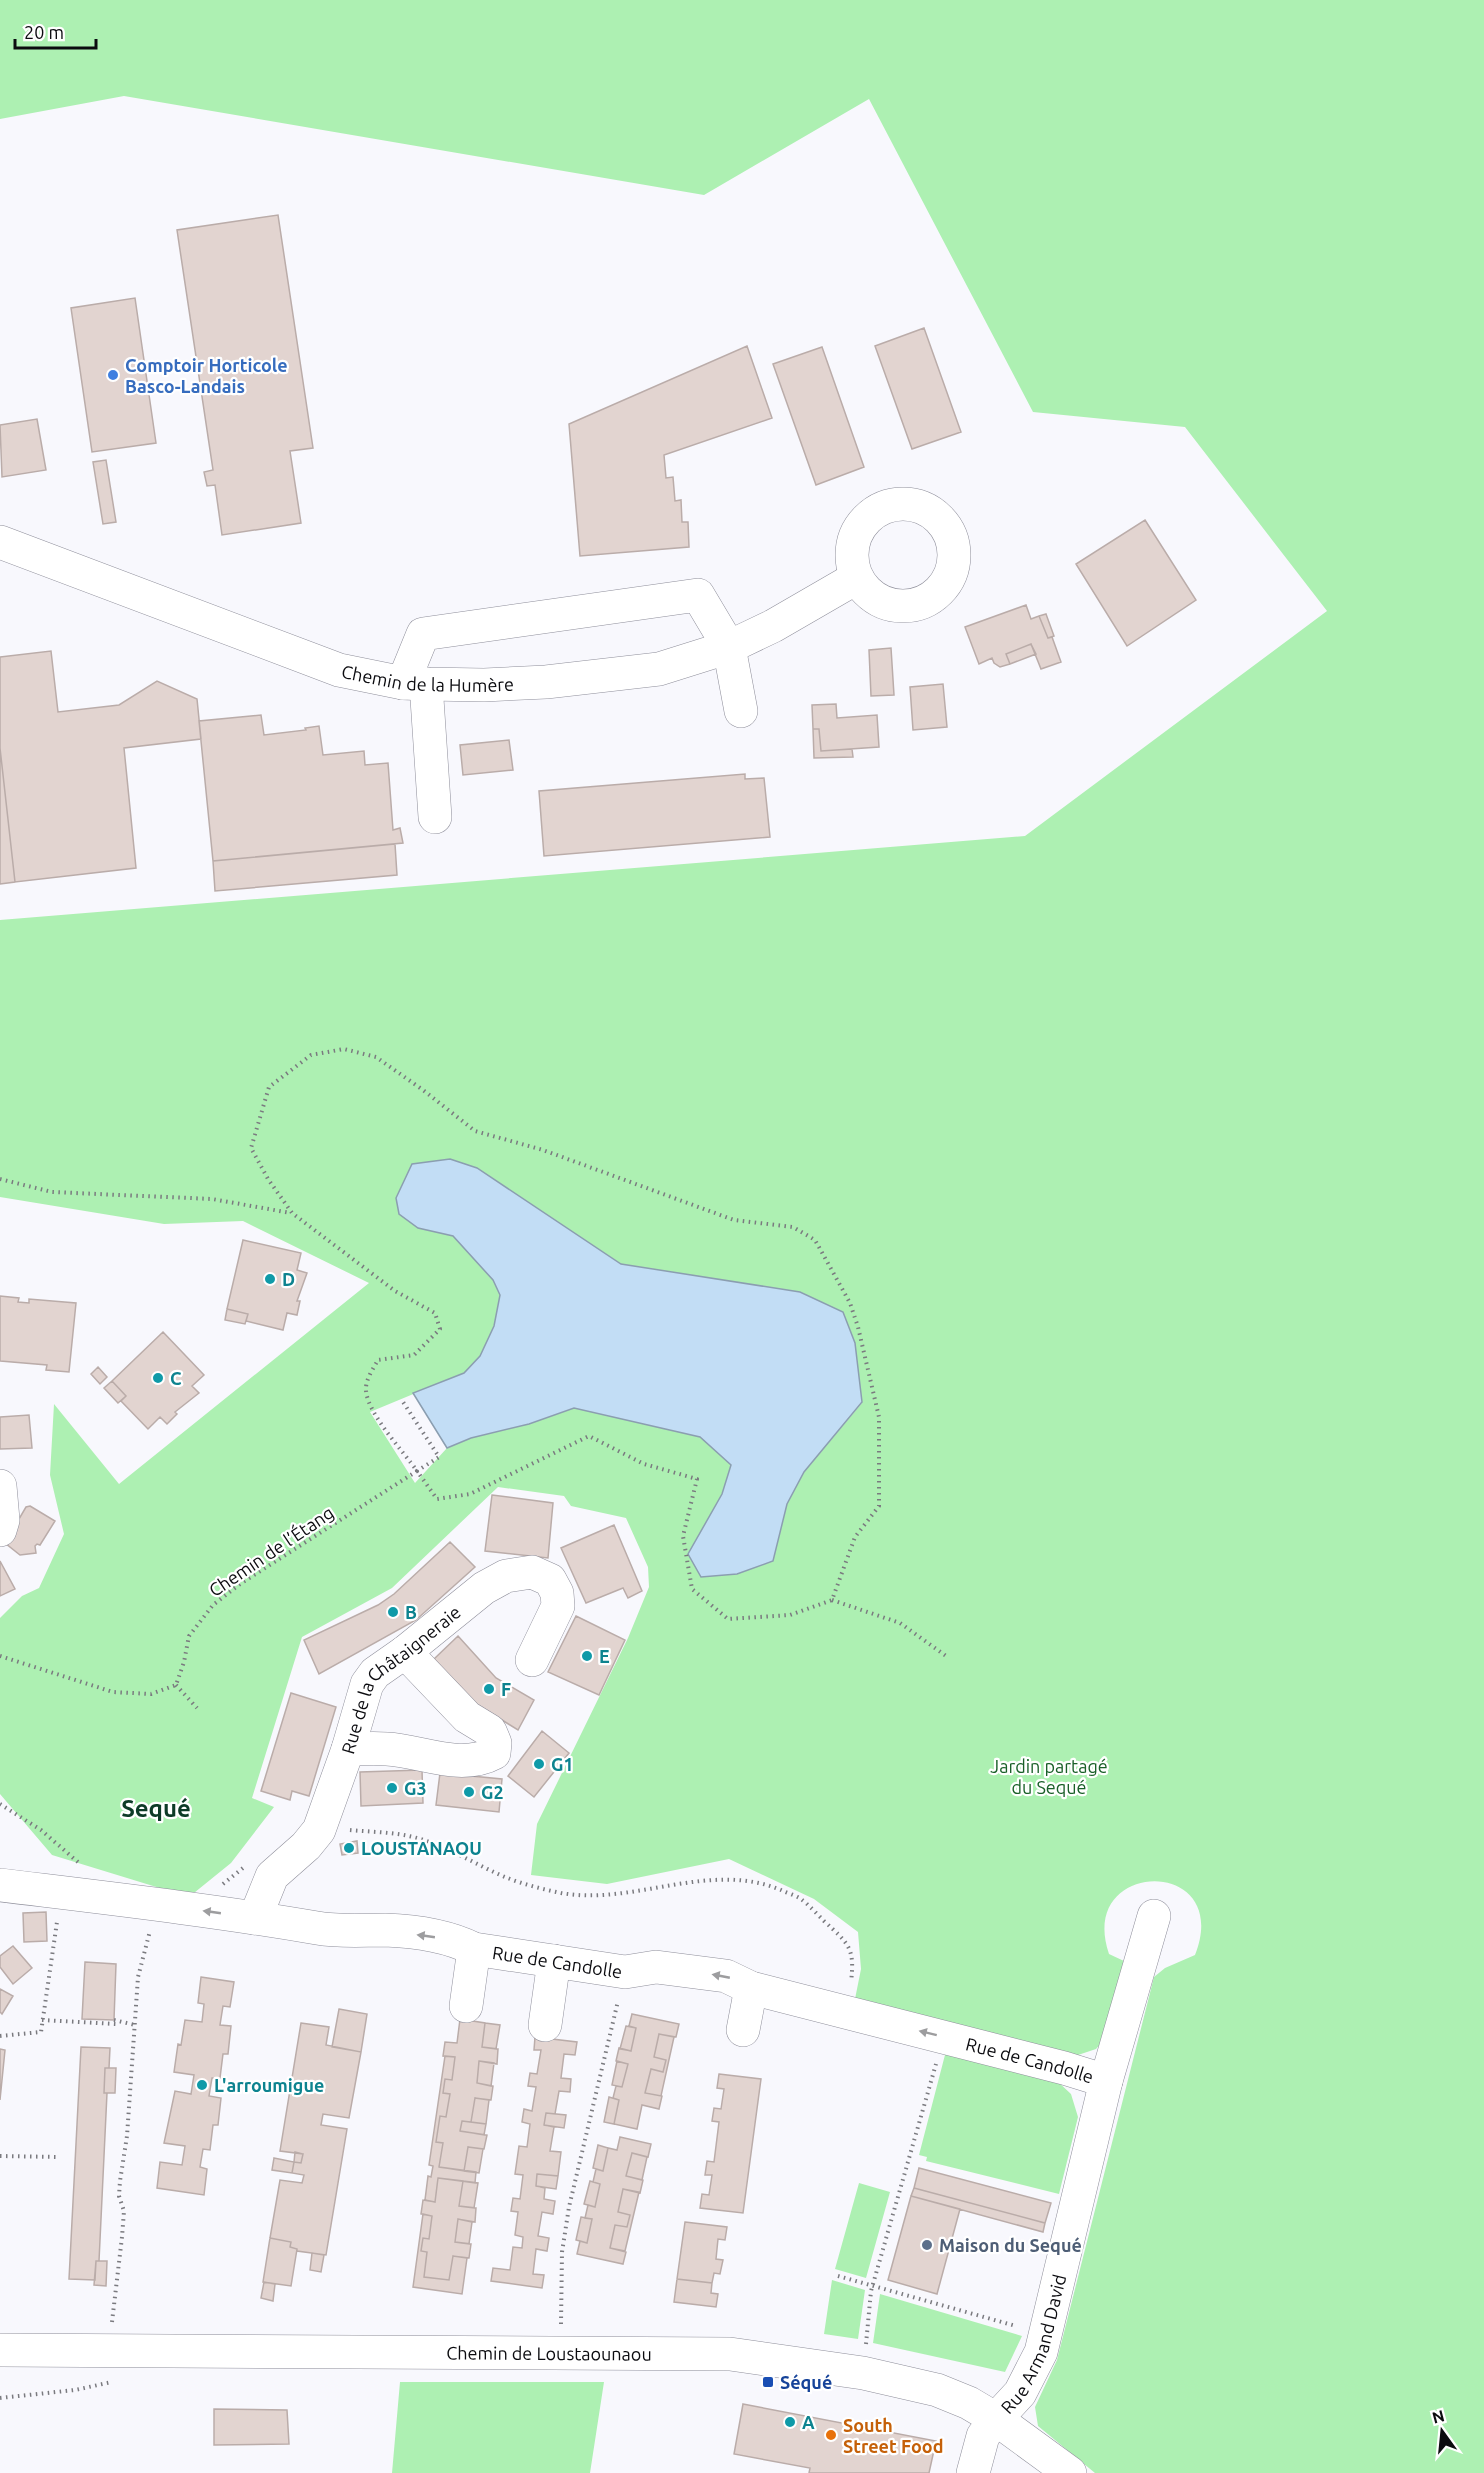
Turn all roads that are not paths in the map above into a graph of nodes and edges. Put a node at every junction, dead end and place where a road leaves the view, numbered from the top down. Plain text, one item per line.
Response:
1 (0, 542) edge
2 (856, 578) dead end
3 (729, 647) junction
4 (415, 684) junction
5 (741, 711) dead end
6 (435, 817) dead end
7 (0, 1486) edge
8 (0, 1530) edge
9 (405, 1652) junction
10 (532, 1660) dead end
11 (348, 1749) junction
12 (0, 1885) edge
13 (1154, 1916) dead end
14 (255, 1918) junction
15 (474, 1949) junction
16 (554, 1961) junction
17 (751, 1988) junction
18 (466, 2006) dead end
19 (545, 2025) dead end
20 (743, 2030) dead end
21 (1106, 2081) junction
22 (0, 2350) edge
23 (996, 2419) junction
24 (973, 2473) edge
25 (1070, 2473) edge

1 - 4 street, Chemin de la Humère
2 - 3 street, Chemin de la Humère
3 - 4 street, Chemin de la Humère
3 - 4 street
3 - 5 street
4 - 6 street
7 - 8 street
9 - 10 street, Rue de la Châtaigneraie
9 - 11 street, Rue de la Châtaigneraie
9 - 11 street
11 - 14 street, Rue de la Châtaigneraie
14 -> 12 street, Rue de Candolle
13 - 21 street, Rue Armand David
15 -> 14 street, Rue de Candolle
15 - 16 street, Rue de Candolle
15 - 18 street
17 -> 16 street, Rue de Candolle
16 - 19 street
17 - 20 street
21 -> 17 street, Rue de Candolle
21 - 23 street, Rue Armand David
22 - 23 street, Chemin de Loustaounaou
23 - 24 street, Rue Armand David
23 - 25 street, Chemin de Loustaounaou

